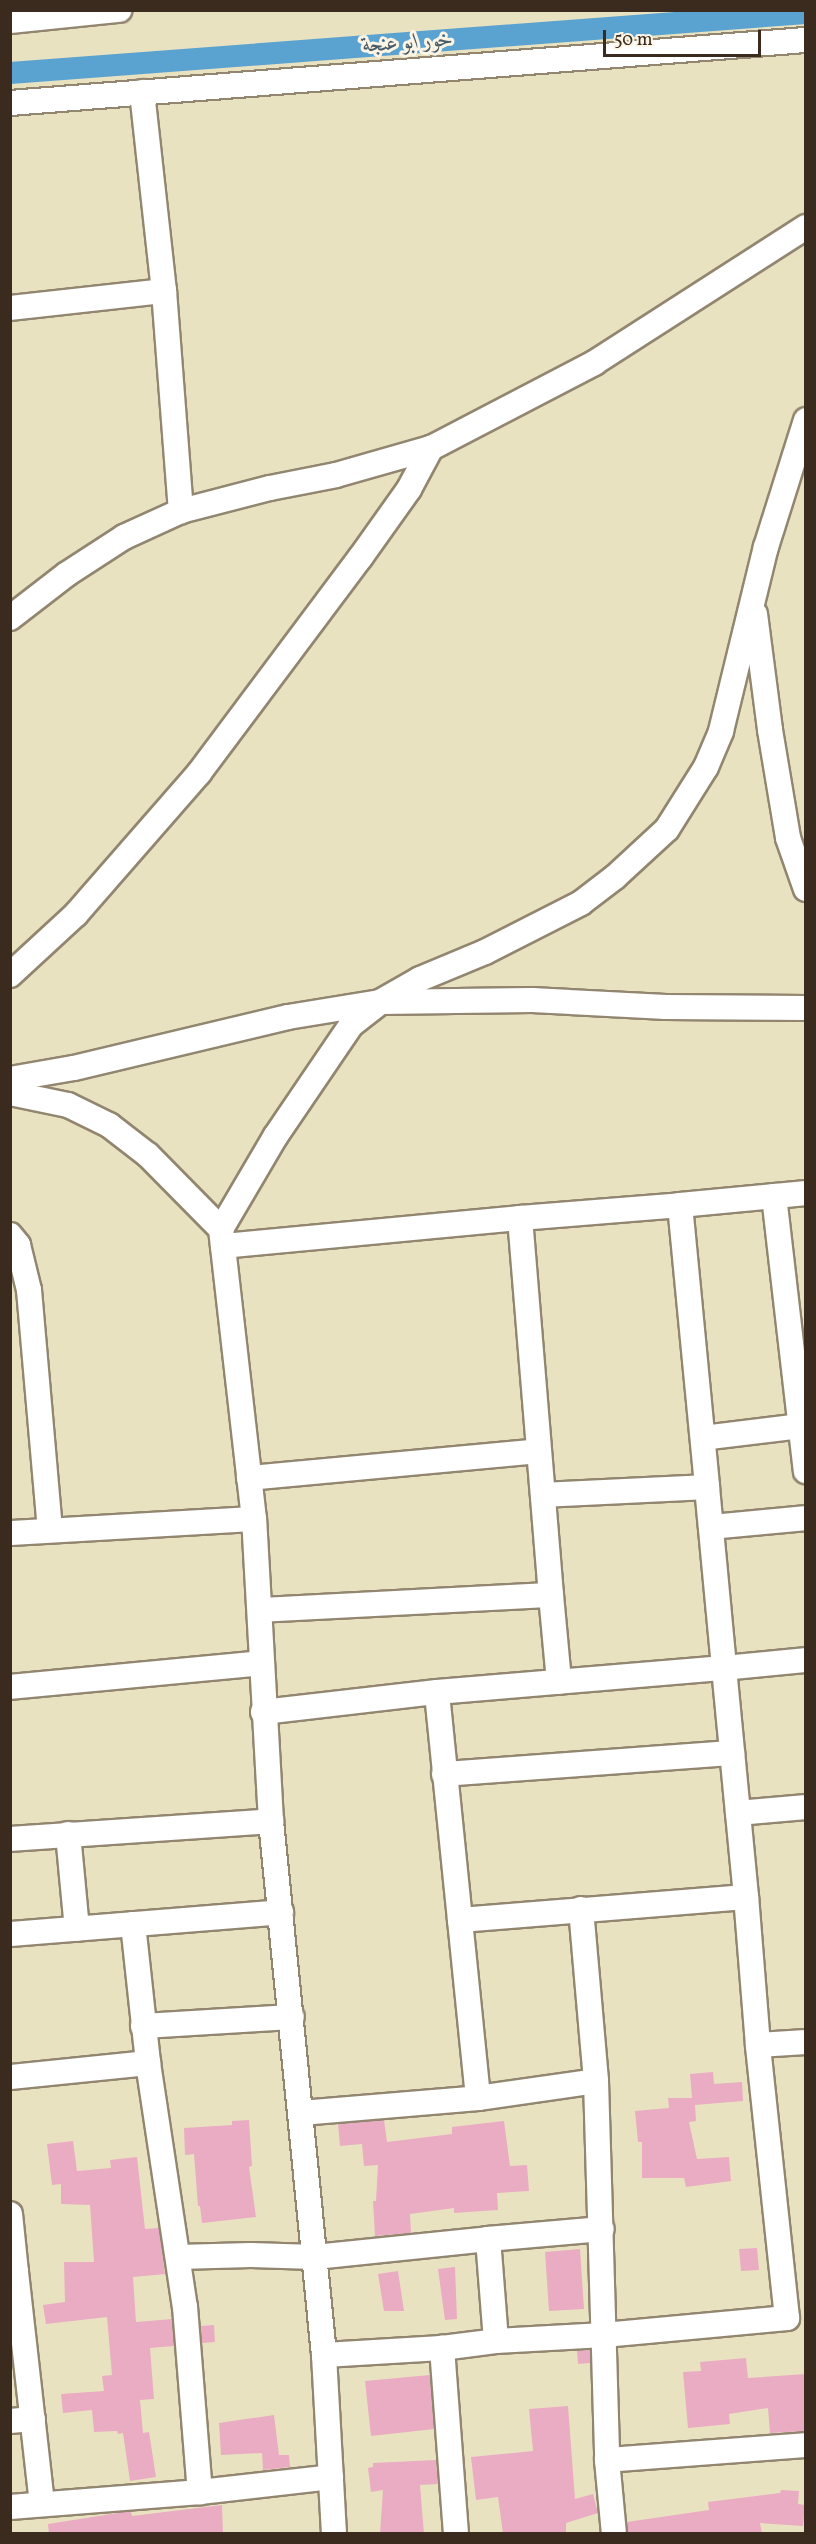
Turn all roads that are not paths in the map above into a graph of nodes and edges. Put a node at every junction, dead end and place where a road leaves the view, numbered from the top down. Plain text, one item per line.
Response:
1 (119, 10) edge
2 (10, 21) edge
3 (806, 40) edge
4 (142, 92) junction
5 (10, 103) edge
6 (806, 227) edge
7 (164, 291) junction
8 (10, 308) edge
9 (806, 420) edge
10 (431, 448) junction
11 (181, 511) junction
12 (753, 597) junction
13 (10, 618) edge
14 (806, 889) edge
15 (10, 975) edge
16 (380, 1002) junction
17 (806, 1008) edge
18 (10, 1079) edge
19 (10, 1093) edge
20 (806, 1193) edge
21 (774, 1196) junction
22 (680, 1205) junction
23 (520, 1218) junction
24 (10, 1235) edge
25 (222, 1238) junction
26 (801, 1426) junction
27 (702, 1438) junction
28 (538, 1451) junction
29 (806, 1471) edge
30 (249, 1478) junction
31 (707, 1487) junction
32 (543, 1495) junction
33 (806, 1518) edge
34 (254, 1519) junction
35 (711, 1527) junction
36 (50, 1530) junction
37 (10, 1533) edge
38 (551, 1595) junction
39 (260, 1610) junction
40 (806, 1660) edge
41 (262, 1663) junction
42 (724, 1668) junction
43 (559, 1682) junction
44 (10, 1687) edge
45 (436, 1692) junction
46 (264, 1712) junction
47 (732, 1753) junction
48 (444, 1774) junction
49 (806, 1807) edge
50 (738, 1813) junction
51 (271, 1821) junction
52 (68, 1834) junction
53 (10, 1839) edge
54 (746, 1897) junction
55 (581, 1910) junction
56 (281, 1912) junction
57 (460, 1920) junction
58 (133, 1924) junction
59 (77, 1929) junction
60 (10, 1934) edge
61 (292, 2016) junction
62 (143, 2026) junction
63 (806, 2042) edge
64 (758, 2045) junction
65 (148, 2063) junction
66 (10, 2077) edge
67 (596, 2081) junction
68 (478, 2098) junction
69 (301, 2113) junction
70 (10, 2214) edge
71 (602, 2229) junction
72 (488, 2239) junction
73 (178, 2257) junction
74 (315, 2257) junction
75 (13, 2272) edge
76 (796, 2317) edge
77 (604, 2335) junction
78 (496, 2341) junction
79 (442, 2348) junction
80 (324, 2355) junction
81 (22, 2420) edge
82 (806, 2445) edge
83 (607, 2460) junction
84 (331, 2477) junction
85 (200, 2492) junction
86 (42, 2504) junction
87 (10, 2507) edge
88 (334, 2534) edge
89 (456, 2534) edge
90 (614, 2534) edge

1 - 2 street
3 - 4 street
4 - 5 street
4 - 7 street
6 - 10 street
7 - 8 street
7 - 11 street
9 - 12 street
10 - 11 street
10 - 15 street
11 - 13 street
12 - 14 street
12 - 16 street
16 - 17 street
16 - 18 street
16 - 25 street
19 - 25 street
20 - 21 street
21 - 22 street
21 - 26 street
22 - 23 street
22 - 27 street
23 - 25 street
23 - 28 street
24 - 36 street
25 - 30 street
26 - 27 street
26 - 29 street
27 - 31 street
28 - 30 street
28 - 32 street
30 - 34 street
31 - 32 street
31 - 35 street
32 - 38 street
33 - 35 street
34 - 36 street
34 - 39 street
35 - 42 street
36 - 37 street
38 - 39 street
38 - 43 street
39 - 41 street
40 - 42 street
41 - 44 street
41 - 46 street
42 - 43 street
42 - 47 street
43 - 45 street
45 - 46 street
45 - 48 street
46 - 51 street
47 - 48 street
47 - 50 street
48 - 57 street
49 - 50 street
50 - 54 street
51 - 52 street
51 - 56 street
52 - 53 street
52 - 59 street
54 - 55 street
54 - 64 street
55 - 57 street
55 - 67 street
56 - 58 street
56 - 61 street
57 - 68 street
58 - 59 street
58 - 62 street
59 - 60 street
61 - 62 street
61 - 69 street
62 - 65 street
63 - 64 street
64 - 76 street
65 - 66 street
65 - 73 street
67 - 68 street
67 - 71 street
68 - 69 street
69 - 74 street
70 - 75 street
71 - 72 street
71 - 77 street
72 - 74 street
72 - 78 street
73 - 74 street
73 - 85 street
74 - 80 street
75 - 81 street
76 - 77 street
77 - 78 street
77 - 83 street
78 - 79 street
79 - 80 street
79 - 89 street
80 - 84 street
81 - 86 street
82 - 83 street
83 - 90 street
84 - 85 street
84 - 88 street
85 - 86 street
86 - 87 street

